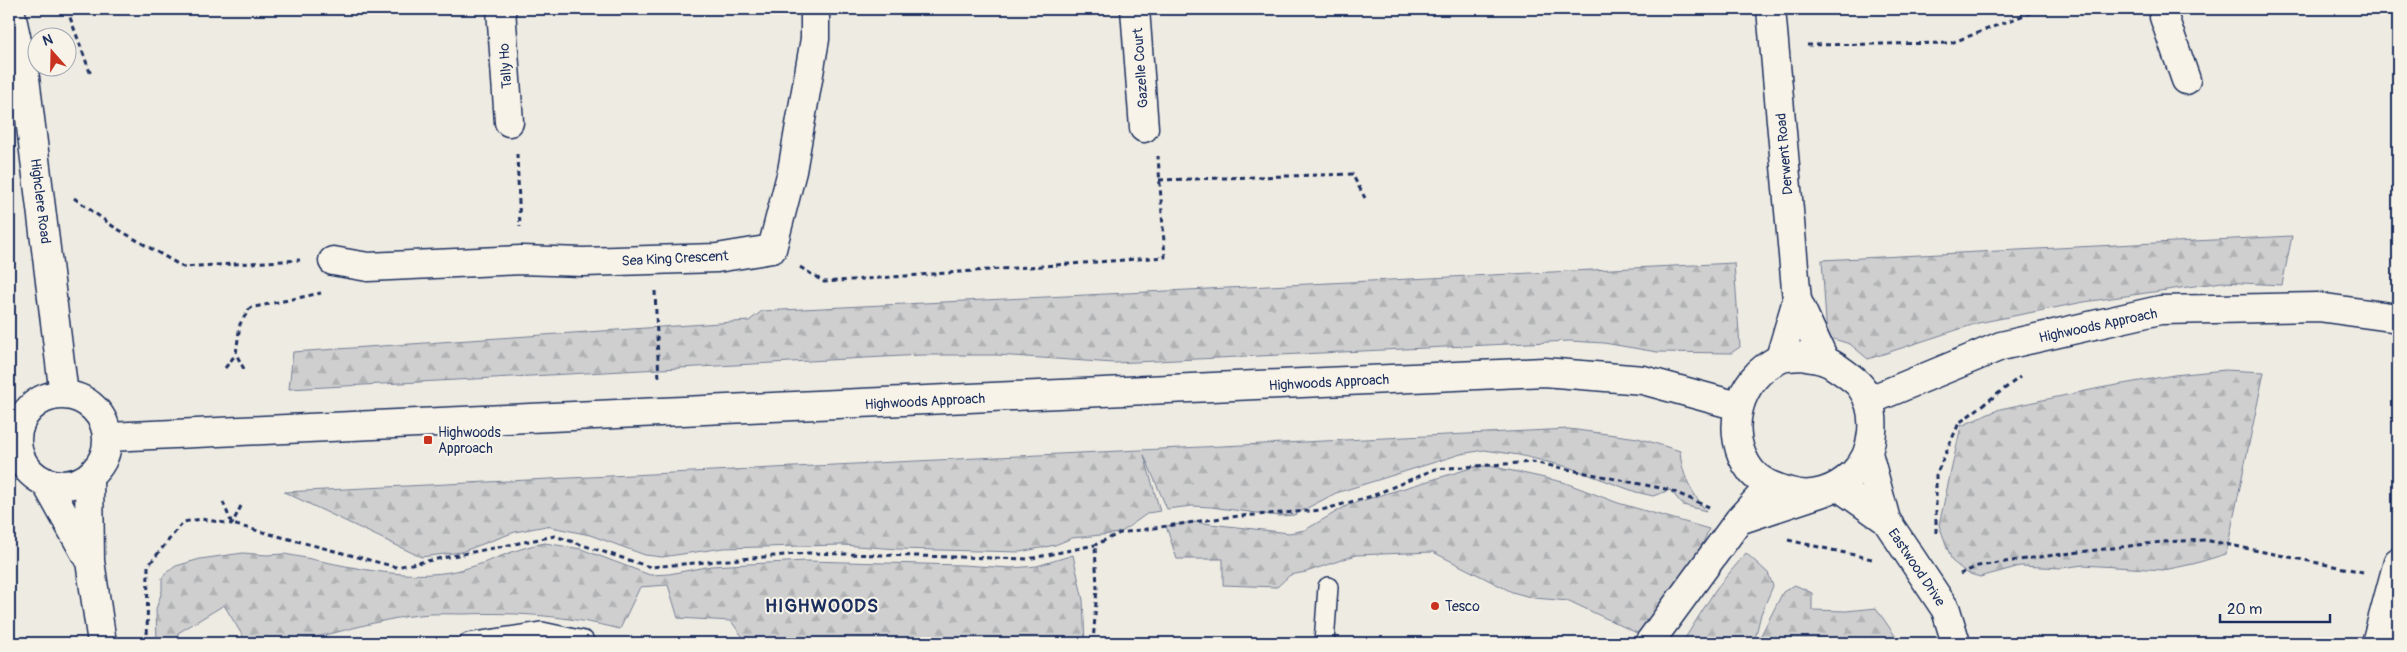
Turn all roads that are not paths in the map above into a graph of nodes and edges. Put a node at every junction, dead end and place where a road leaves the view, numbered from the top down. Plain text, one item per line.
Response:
1 (10, 9) edge
2 (501, 9) edge
3 (815, 9) edge
4 (1136, 9) edge
5 (1771, 9) edge
6 (2164, 9) edge
7 (2186, 80) dead end
8 (509, 122) road end
9 (1144, 128) road end
10 (333, 260) road end
11 (1796, 300) junction
12 (2398, 318) edge
13 (1780, 358) junction
14 (1826, 361) junction
15 (64, 395) junction
16 (1868, 401) junction
17 (1738, 406) junction
18 (14, 428) edge
19 (108, 436) junction
20 (1868, 453) junction
21 (15, 459) edge
22 (89, 477) junction
23 (46, 482) junction
24 (1770, 486) junction
25 (1831, 489) junction
26 (1739, 520) junction
27 (1886, 520) junction
28 (90, 561) junction
29 (2396, 570) edge
30 (1328, 587) dead end
31 (102, 643) edge
32 (469, 643) edge
33 (585, 643) edge
34 (1324, 643) edge
35 (1649, 643) edge
36 (1956, 643) edge
37 (2376, 643) edge

1 - 15 street, Highclere Road
2 - 8 street, Tally Ho
3 - 10 street, Sea King Crescent
4 - 9 street, Gazelle Court
5 - 11 street, Derwent Road
6 - 7 street
11 - 13 street, Derwent Road
11 - 14 street, Derwent Road
12 - 16 street, Highwoods Approach
13 - 14 street
13 - 17 street
14 - 16 street
15 - 18 street
15 - 19 street
16 - 20 street
17 - 19 street, Highwoods Approach
17 - 24 street
18 - 21 street
19 - 22 street
20 - 25 street
20 - 27 street, Eastwood Drive
21 - 23 street
22 - 23 street
22 - 28 street
23 - 28 street
24 - 25 street
24 - 26 street
25 - 26 street
25 - 27 street, Eastwood Drive
26 - 35 street
27 - 36 street, Eastwood Drive
28 - 31 street
29 - 37 street
30 - 34 lane
32 - 33 lane

